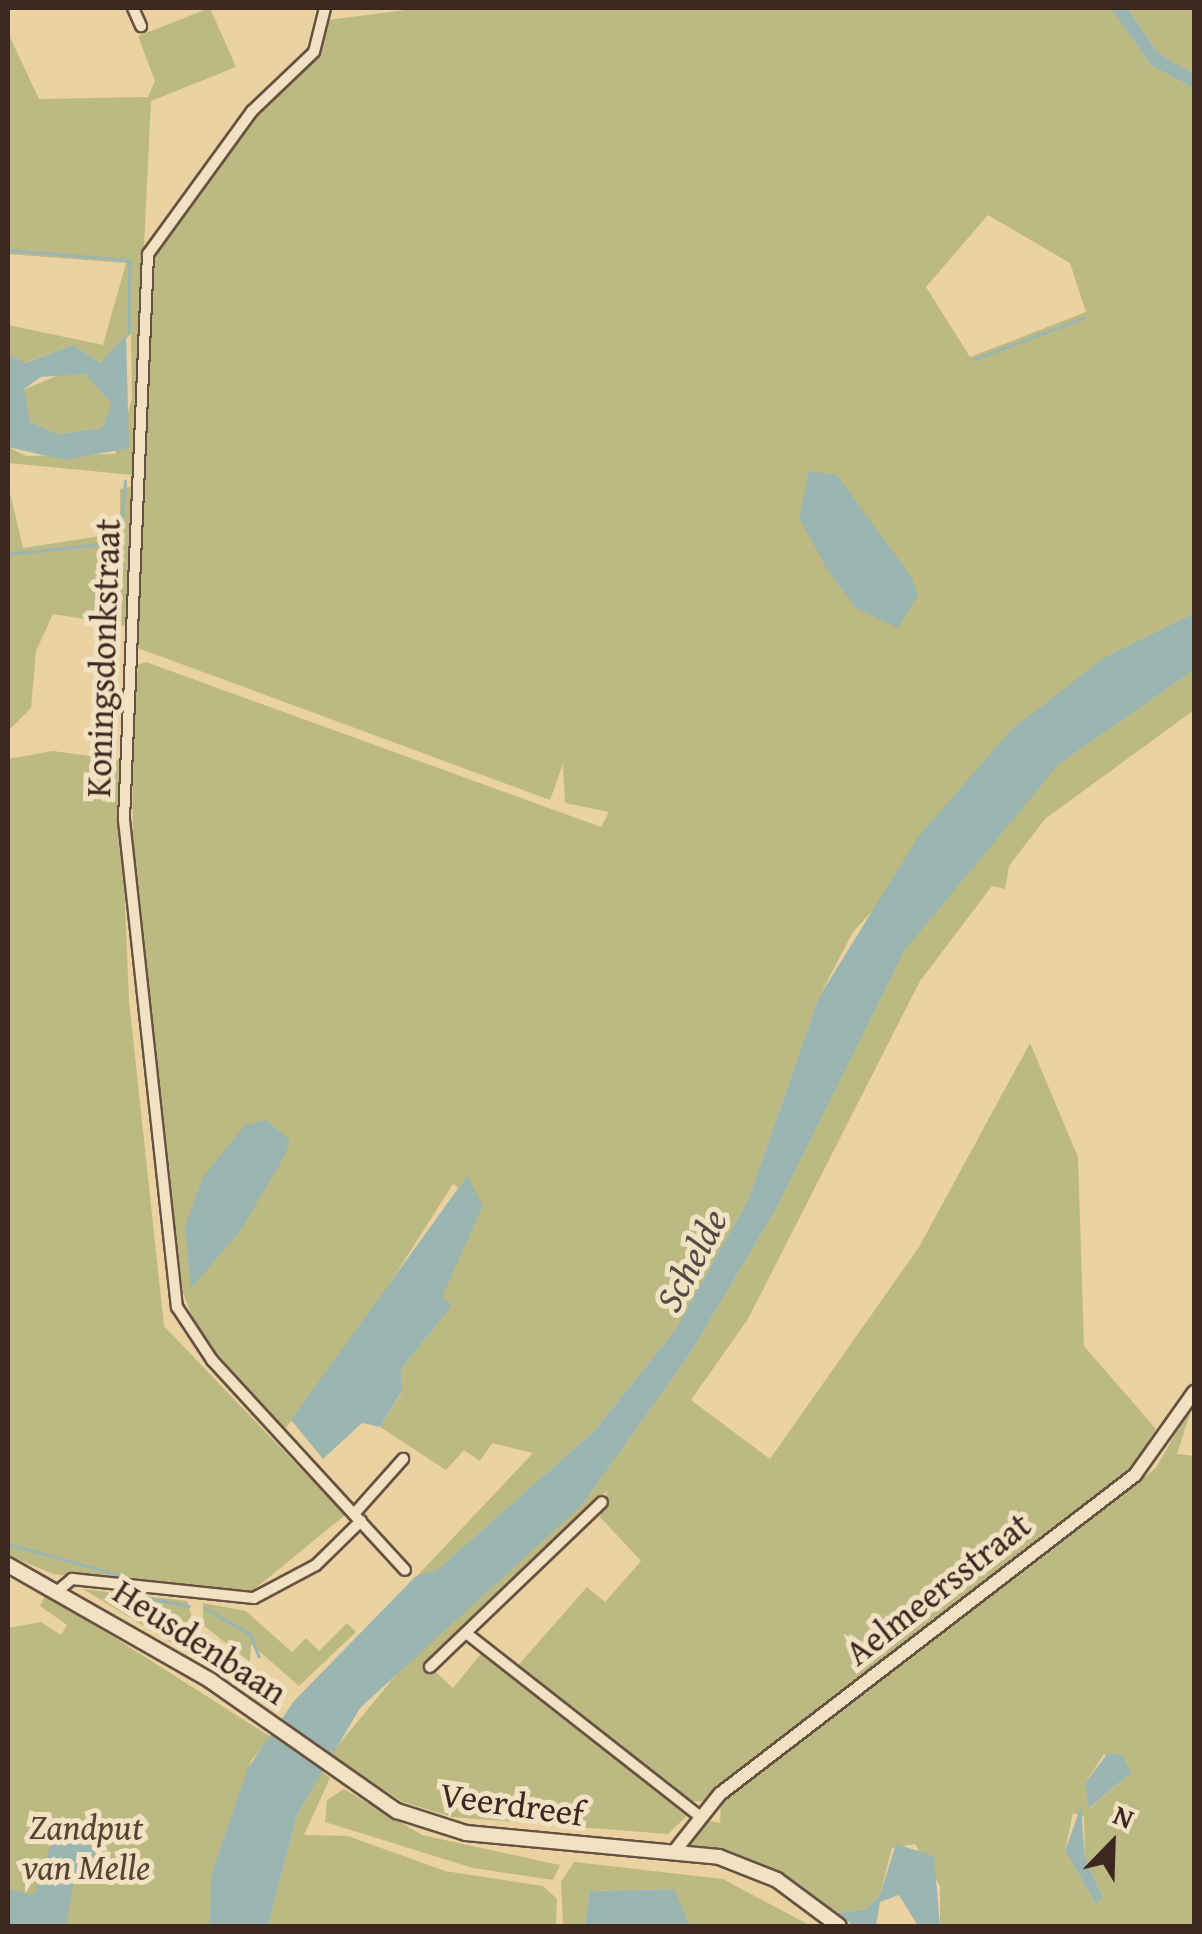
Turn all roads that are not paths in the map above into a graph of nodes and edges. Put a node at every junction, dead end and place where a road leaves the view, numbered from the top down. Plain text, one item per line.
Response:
1 (133, 8) edge
2 (324, 8) edge
3 (140, 26) dead end
4 (1194, 1392) edge
5 (403, 1459) dead end
6 (598, 1506) dead end
7 (358, 1517) junction
8 (8, 1566) edge
9 (406, 1570) dead end
10 (60, 1588) junction
11 (466, 1633) junction
12 (430, 1667) dead end
13 (305, 1748) joint
14 (698, 1815) junction
15 (673, 1853) junction
16 (694, 1856) junction
17 (824, 1926) edge
18 (840, 1926) edge

1 - 3 street
2 - 7 street, Koningsdonkstraat
4 - 14 street, Aelmeersstraat
5 - 7 street, Heusdenbaan
6 - 11 street
7 - 9 street
7 - 10 street, Heusdenbaan
8 - 10 main road, Heusdenbaan
10 - 13 main road, Heusdenbaan
11 - 12 street
11 - 14 street
13 - 15 main road, Veerdreef
14 - 15 street
15 - 16 main road, Veerdreef
16 - 17 main road, Veerdreef
16 - 18 main road, Veerdreef

